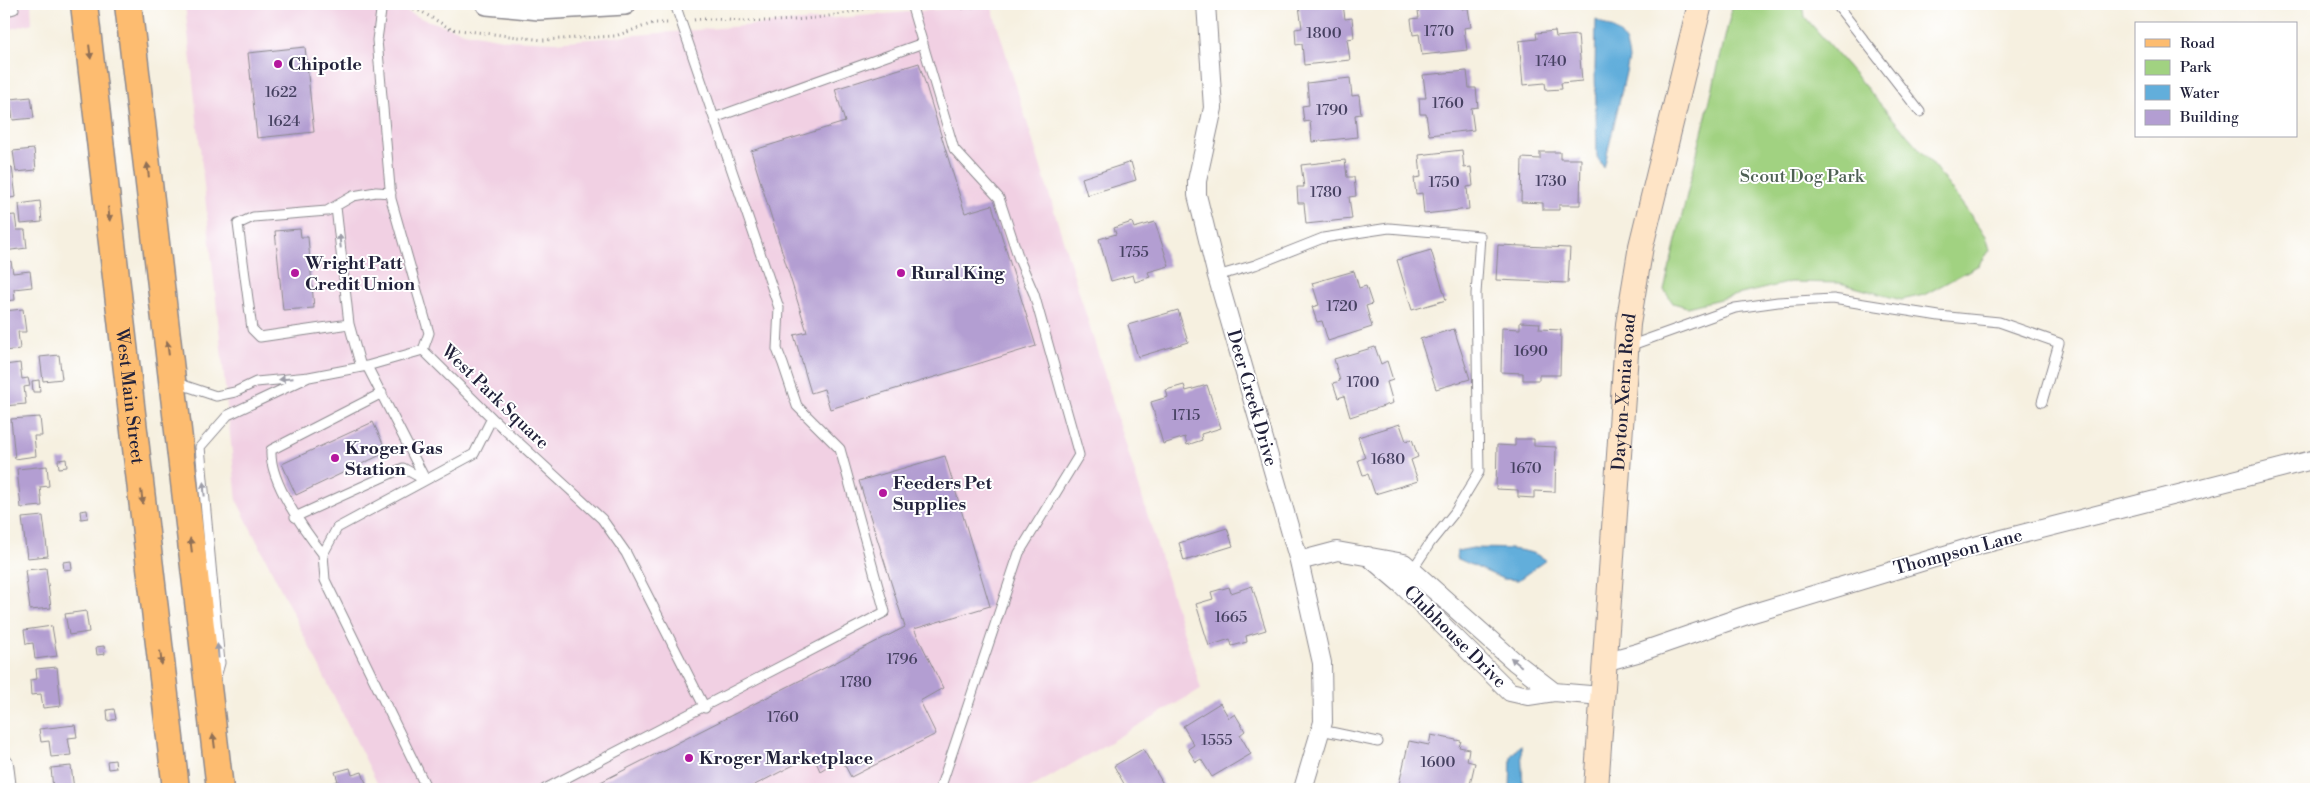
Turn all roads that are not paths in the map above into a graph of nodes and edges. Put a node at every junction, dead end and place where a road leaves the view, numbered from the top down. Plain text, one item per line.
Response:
1 (84, 4) edge
2 (128, 4) edge
3 (382, 4) edge
4 (487, 4) edge
5 (625, 4) edge
6 (675, 4) edge
7 (911, 4) edge
8 (1206, 4) edge
9 (1700, 4) edge
10 (1836, 4) edge
11 (14, 9) dead end
12 (4, 12) edge
13 (923, 43) junction
14 (1920, 112) dead end
15 (714, 118) junction
16 (391, 193) junction
17 (336, 207) junction
18 (1217, 276) junction
19 (349, 324) junction
20 (1626, 347) junction
21 (423, 350) junction
22 (364, 367) junction
23 (172, 377) junction
24 (309, 377) junction
25 (382, 393) junction
26 (2042, 402) dead end
27 (492, 418) junction
28 (2316, 459) edge
29 (426, 480) junction
30 (296, 517) junction
31 (323, 554) junction
32 (1299, 561) junction
33 (1407, 577) junction
34 (1604, 662) junction
35 (1554, 692) junction
36 (1602, 696) junction
37 (209, 698) junction
38 (705, 708) junction
39 (1321, 730) junction
40 (1378, 742) dead end
41 (4, 764) edge
42 (7, 789) edge
43 (176, 789) edge
44 (220, 789) edge
45 (427, 789) edge
46 (545, 789) edge
47 (940, 789) edge
48 (1303, 789) edge
49 (1596, 789) edge

1 -> 43 main road, West Main Street
23 -> 2 main road
3 - 16 lane, West Park Square
4 - 5 street
6 - 15 lane
7 - 13 lane
8 - 18 street, Deer Creek Drive
9 - 20 main road, Dayton-Xenia Road
10 - 14 lane
11 - 12 lane
13 - 15 lane
13 - 47 lane
15 - 38 lane
16 - 17 lane
16 - 21 lane, West Park Square
19 -> 17 lane
17 - 19 lane
18 - 32 street, Deer Creek Drive
18 - 33 lane
19 - 22 lane
20 - 26 lane
20 - 34 main road, Dayton-Xenia Road
21 - 22 lane
21 - 27 lane, West Park Square
22 - 24 lane
22 - 25 lane
24 -> 23 lane
37 -> 23 main road
37 -> 24 lane
25 - 29 lane
25 - 30 lane
27 - 29 lane
27 - 38 lane, West Park Square
28 - 34 street, Thompson Lane
29 - 30 lane
29 - 31 lane
30 - 31 lane
31 - 45 lane
32 - 33 street, Clubhouse Drive
32 - 39 street, Deer Creek Drive
35 -> 33 street, Clubhouse Drive
33 - 35 street, Clubhouse Drive
34 - 36 main road, Dayton-Xenia Road
35 - 36 street, Clubhouse Drive
36 - 49 main road, Dayton-Xenia Road
44 -> 37 main road
38 - 46 lane
39 - 40 lane
39 - 48 street, Deer Creek Drive
41 - 42 street

